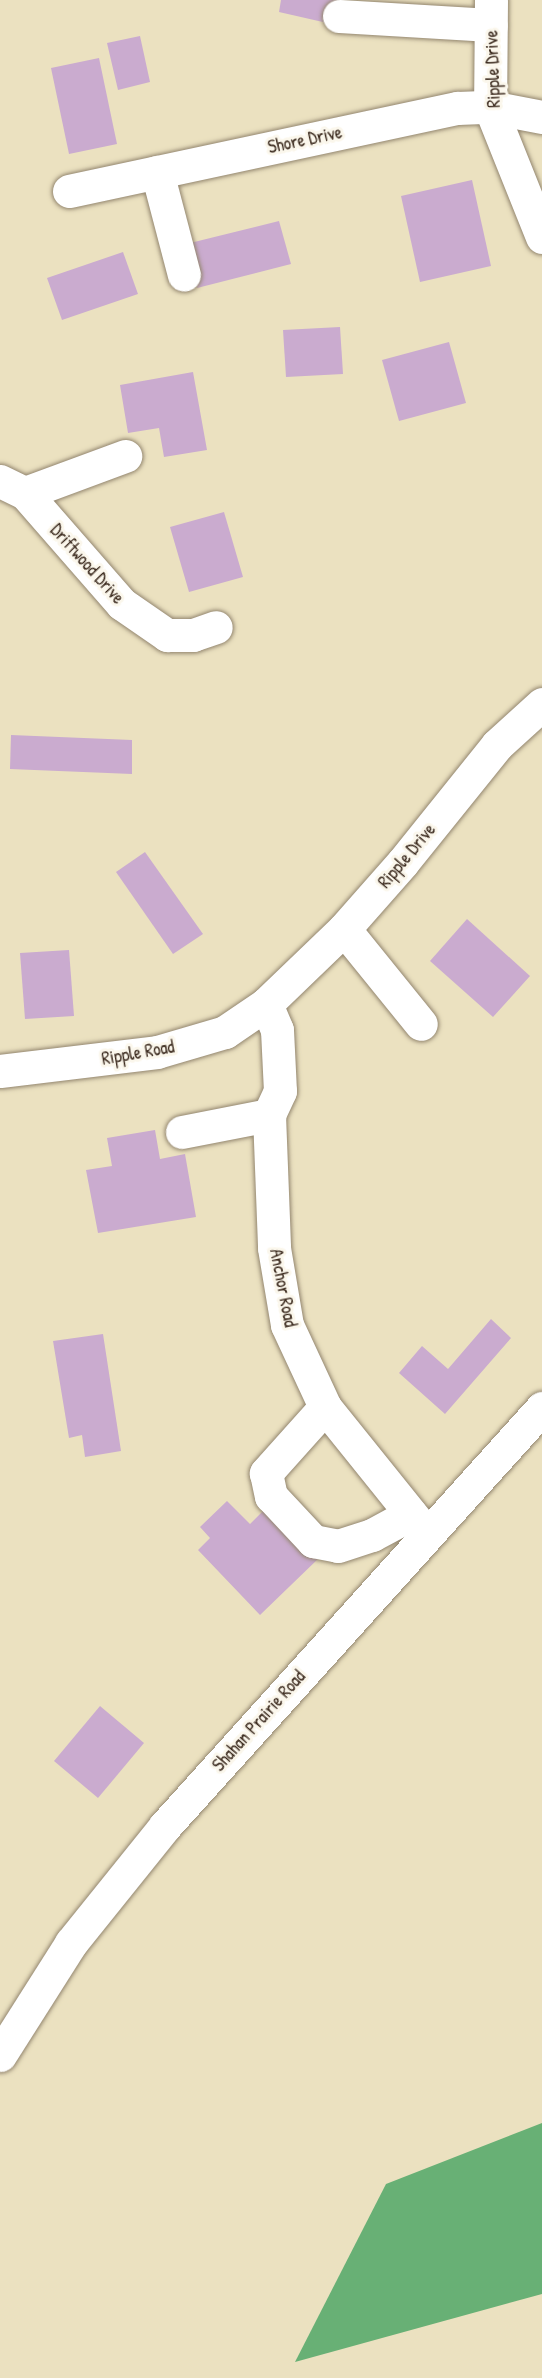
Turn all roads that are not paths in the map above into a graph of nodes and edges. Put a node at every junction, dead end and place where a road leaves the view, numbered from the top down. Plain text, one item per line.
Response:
1 (491, 13) edge
2 (339, 16) dead end
3 (490, 107) junction
4 (542, 117) edge
5 (157, 172) junction
6 (69, 192) dead end
7 (542, 237) edge
8 (184, 275) dead end
9 (125, 456) dead end
10 (12, 487) edge
11 (216, 627) dead end
12 (542, 704) edge
13 (344, 928) junction
14 (266, 1004) junction
15 (421, 1024) dead end
16 (0, 1071) edge
17 (269, 1115) junction
18 (182, 1132) dead end
19 (325, 1407) junction
20 (542, 1408) edge
21 (419, 1524) junction
22 (2, 2047) edge

1 - 2 street
1 - 3 street, Ripple Drive
3 - 4 street, Shore Drive
3 - 5 street, Shore Drive
3 - 7 street, Ripple Drive
5 - 6 street, Shore Drive
5 - 8 street
9 - 10 street
10 - 11 street, Driftwood Drive
12 - 13 street, Ripple Drive
13 - 14 street, Ripple Drive
13 - 15 street
14 - 16 street, Ripple Road
14 - 17 street, Anchor Road
17 - 18 street
17 - 19 street, Anchor Road
19 - 21 street, Anchor Road
19 - 21 street
20 - 21 street, Shahan Prairie Road
21 - 22 street, Shahan Prairie Road

